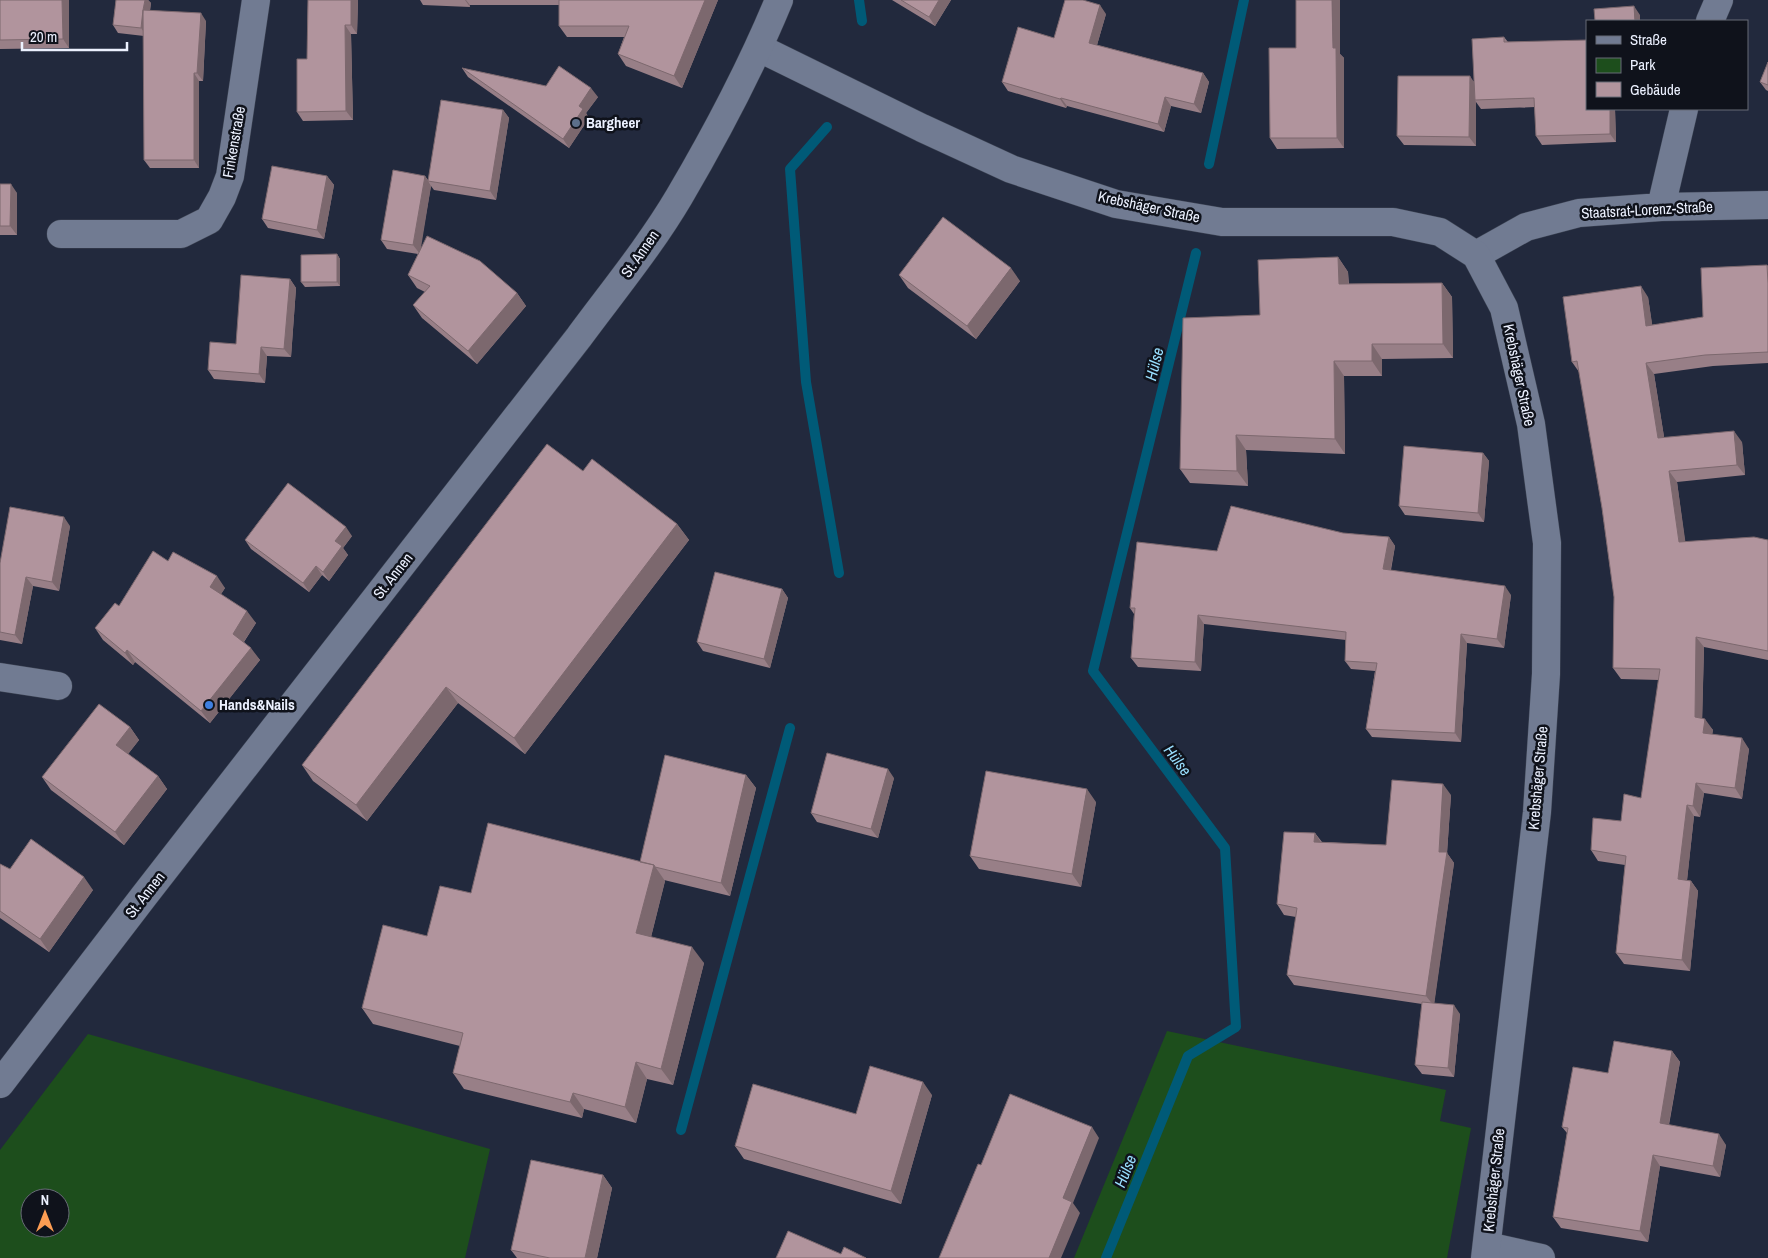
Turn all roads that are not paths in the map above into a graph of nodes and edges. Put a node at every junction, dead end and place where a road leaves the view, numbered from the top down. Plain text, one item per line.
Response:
1 (256, 0) edge
2 (779, 0) edge
3 (1719, 0) edge
4 (1710, 20) edge
5 (759, 48) junction
6 (1684, 110) edge
7 (1768, 205) edge
8 (1661, 207) junction
9 (61, 234) dead end
10 (1476, 255) junction
11 (0, 677) edge
12 (58, 686) dead end
13 (0, 1084) edge
14 (1486, 1252) edge
15 (1541, 1258) edge

1 - 9 street, Finkenstraße
2 - 5 street, St. Annen
3 - 4 street
5 - 10 street, Krebshäger Straße
5 - 13 street, St. Annen
6 - 8 street
7 - 8 street, Staatsrat-Lorenz-Straße
8 - 10 street, Staatsrat-Lorenz-Straße
10 - 14 street, Krebshäger Straße
11 - 12 street
14 - 15 street

